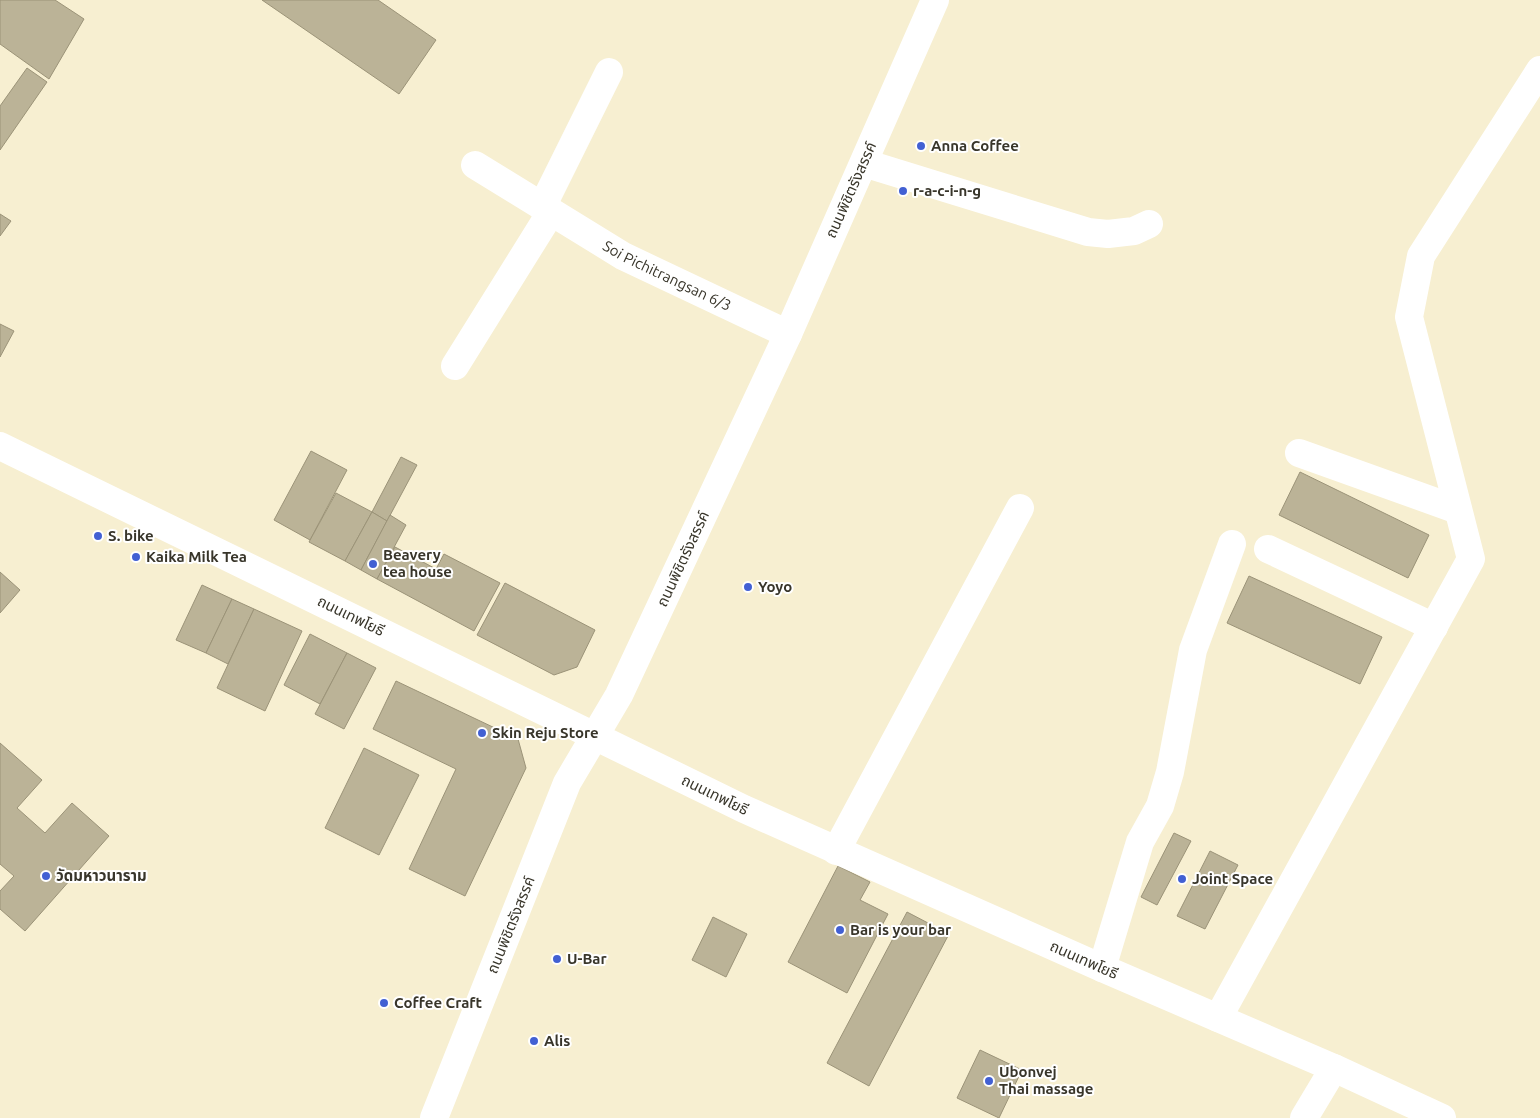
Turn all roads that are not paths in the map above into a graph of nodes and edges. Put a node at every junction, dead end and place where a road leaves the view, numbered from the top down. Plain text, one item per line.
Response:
1 (935, 0) edge
2 (1540, 70) edge
3 (609, 72) dead end
4 (864, 163) junction
5 (475, 165) dead end
6 (547, 210) junction
7 (1149, 224) dead end
8 (788, 334) junction
9 (455, 366) dead end
10 (0, 446) edge
11 (1299, 453) dead end
12 (1020, 508) dead end
13 (1458, 510) junction
14 (1232, 544) dead end
15 (1268, 549) dead end
16 (1434, 627) junction
17 (594, 737) junction
18 (836, 851) junction
19 (1102, 968) junction
20 (1218, 1018) junction
21 (1334, 1068) junction
22 (434, 1118) edge
23 (1304, 1118) edge
24 (1442, 1118) edge

1 - 4 street, ถนนพิชิตรังสรรค์
2 - 13 street
3 - 6 street
4 - 7 street
4 - 8 street, ถนนพิชิตรังสรรค์
5 - 6 street, Soi Pichitrangsan 6/3
6 - 8 street, Soi Pichitrangsan 6/3
6 - 9 street
8 - 17 street, ถนนพิชิตรังสรรค์
10 - 17 street, ถนนเทพโยธี
11 - 13 street
12 - 18 street
13 - 16 street
14 - 19 street
15 - 16 street
16 - 20 street
17 - 18 street, ถนนเทพโยธี
17 - 22 street, ถนนพิชิตรังสรรค์
18 - 19 street, ถนนเทพโยธี
19 - 20 street, ถนนเทพโยธี
20 - 21 street, ถนนเทพโยธี
21 - 23 street
21 - 24 street, ถนนเทพโยธี

